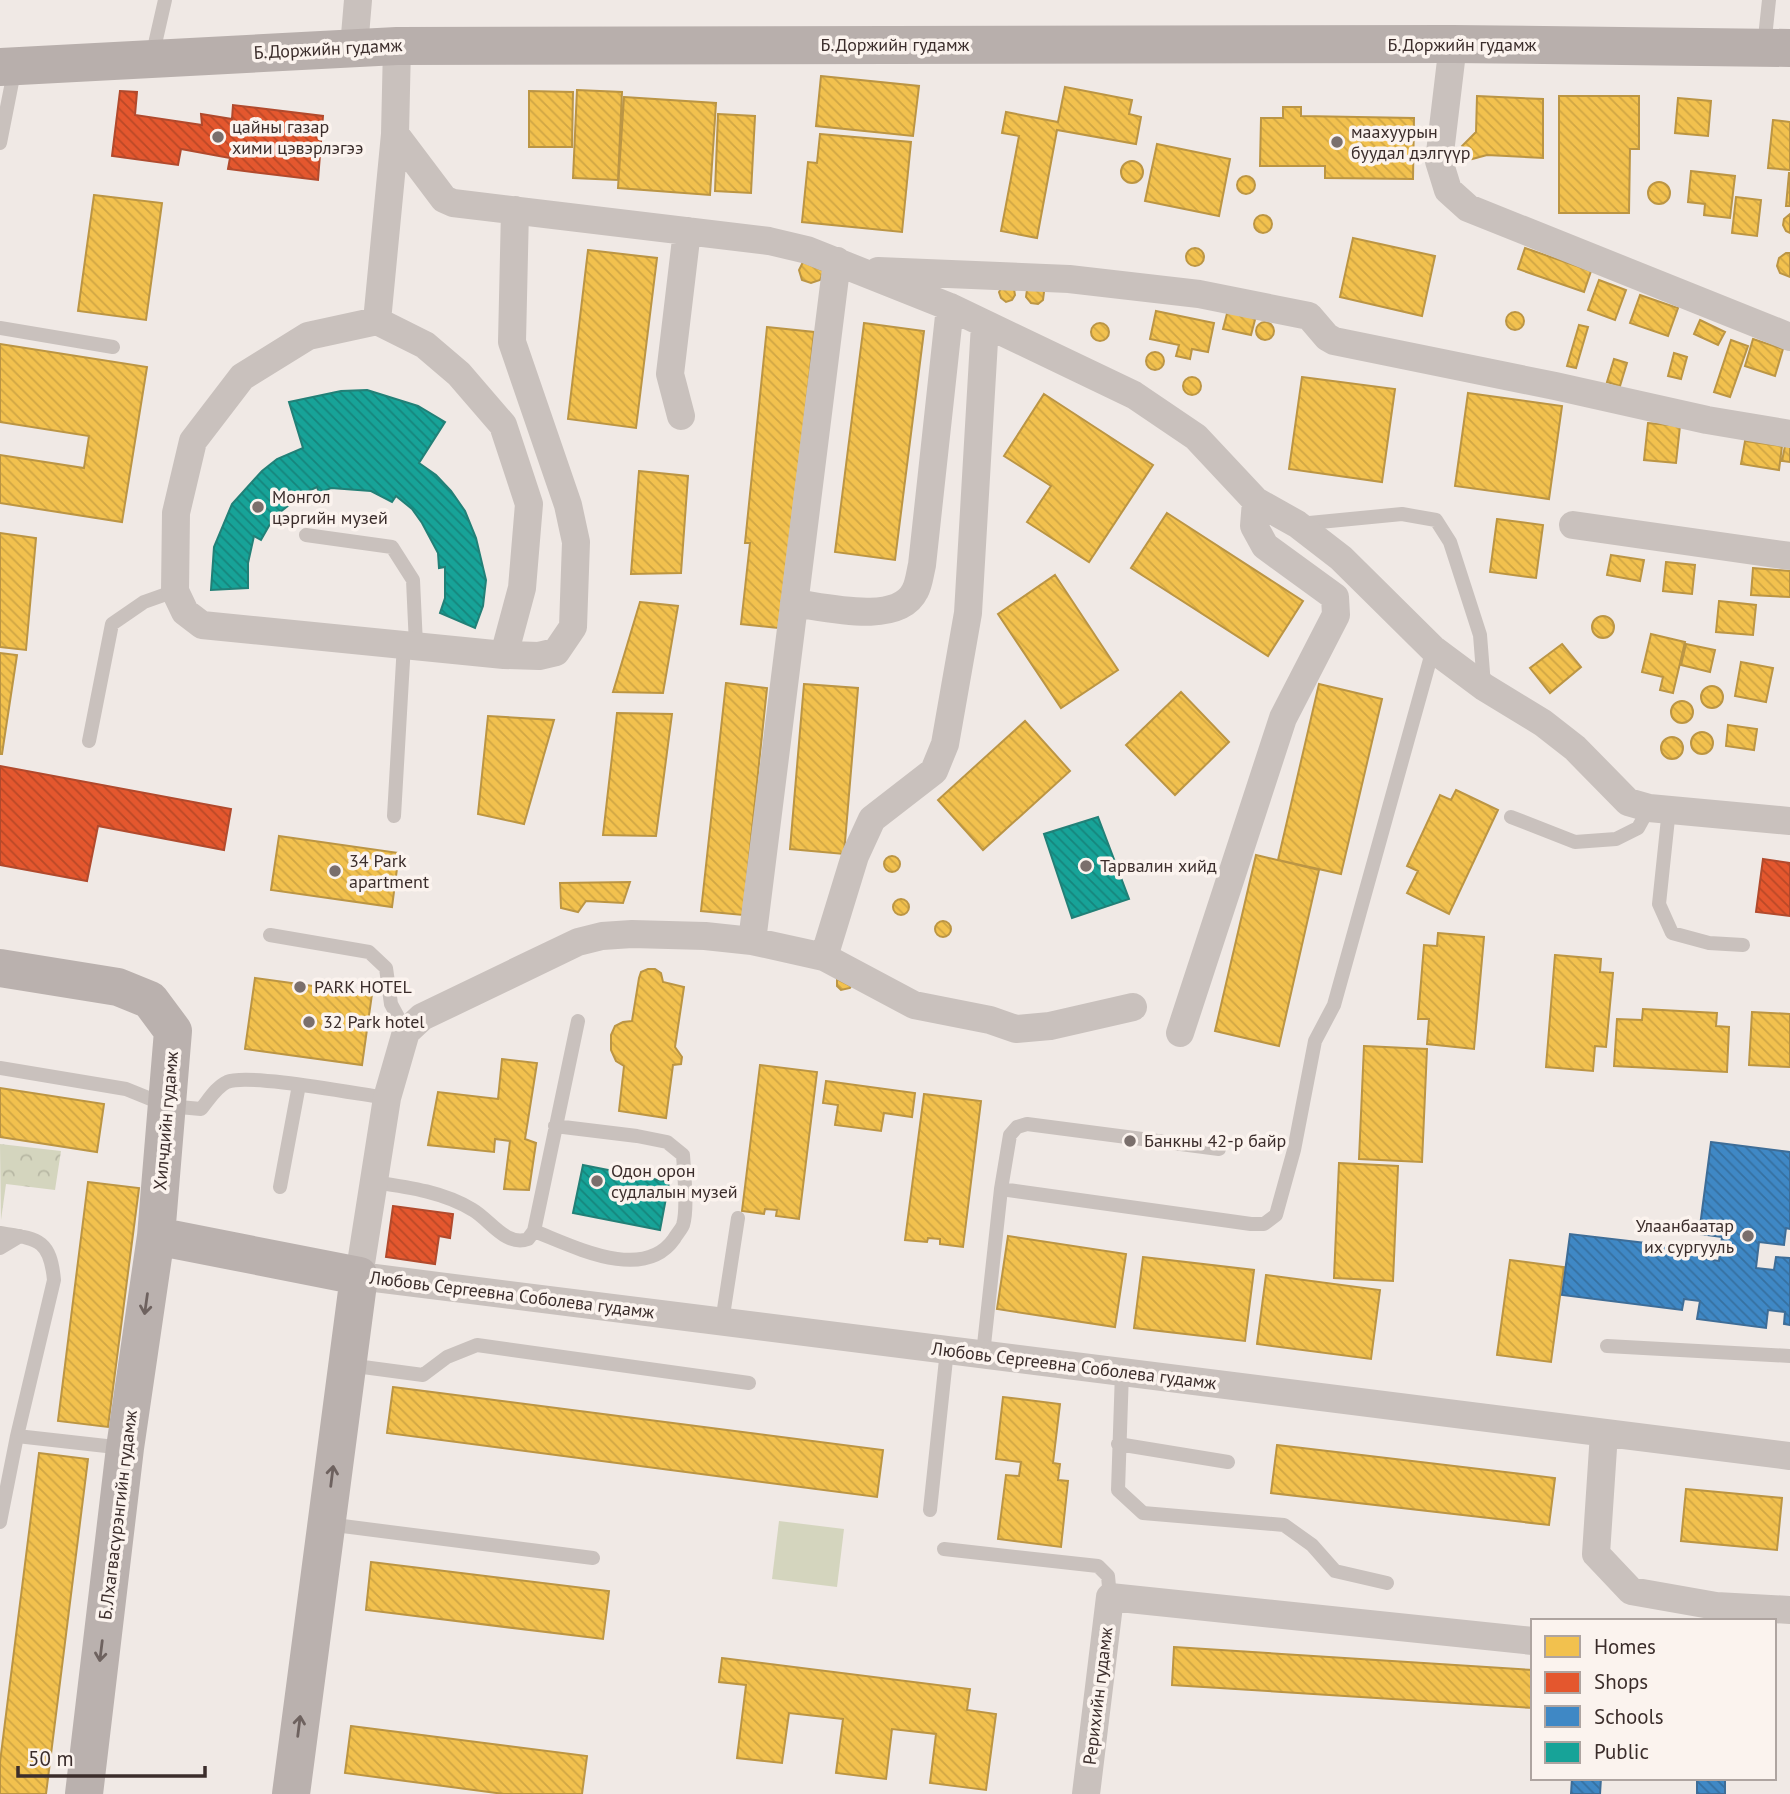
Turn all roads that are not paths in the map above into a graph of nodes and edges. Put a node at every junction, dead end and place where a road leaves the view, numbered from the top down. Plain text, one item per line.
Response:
1 (165, 0) edge
2 (358, 0) edge
3 (1769, 0) edge
4 (1453, 44) junction
5 (397, 46) junction
6 (354, 47) junction
7 (1777, 48) edge
8 (152, 58) junction
9 (7, 66) edge
10 (395, 134) junction
11 (0, 143) edge
12 (515, 211) junction
13 (687, 231) junction
14 (848, 265) junction
15 (950, 307) junction
16 (377, 321) junction
17 (985, 324) junction
18 (0, 328) edge
19 (1790, 337) edge
20 (113, 346) dead end
21 (681, 416) dead end
22 (1790, 434) edge
23 (1256, 500) junction
24 (1297, 524) junction
25 (1573, 526) dead end
26 (306, 536) dead end
27 (1790, 556) edge
28 (175, 591) junction
29 (794, 603) junction
30 (410, 645) junction
31 (1433, 649) junction
32 (504, 655) junction
33 (1484, 687) junction
34 (89, 741) dead end
35 (1659, 808) junction
36 (394, 816) dead end
37 (1511, 817) dead end
38 (1790, 821) edge
39 (270, 935) dead end
40 (752, 941) junction
41 (1743, 944) dead end
42 (824, 957) junction
43 (0, 968) edge
44 (1133, 1007) dead end
45 (578, 1021) dead end
46 (406, 1031) junction
47 (1180, 1033) dead end
48 (0, 1068) edge
49 (299, 1085) junction
50 (387, 1098) junction
51 (168, 1106) junction
52 (555, 1126) junction
53 (1219, 1149) dead end
54 (374, 1182) junction
55 (280, 1187) dead end
56 (1001, 1189) junction
57 (738, 1218) dead end
58 (534, 1231) junction
59 (0, 1233) edge
60 (20, 1236) junction
61 (156, 1236) junction
62 (0, 1248) edge
63 (359, 1276) junction
64 (722, 1322) junction
65 (1607, 1346) dead end
66 (947, 1350) junction
67 (983, 1354) junction
68 (1790, 1356) edge
69 (347, 1365) junction
70 (1122, 1372) junction
71 (749, 1383) dead end
72 (1604, 1433) junction
73 (17, 1436) junction
74 (1118, 1444) junction
75 (125, 1448) junction
76 (1790, 1456) edge
77 (1228, 1462) dead end
78 (930, 1510) dead end
79 (0, 1522) edge
80 (326, 1524) junction
81 (944, 1549) dead end
82 (593, 1558) dead end
83 (1387, 1583) dead end
84 (1110, 1597) junction
85 (1790, 1610) edge
86 (1531, 1641) edge
87 (85, 1794) edge
88 (290, 1794) edge
89 (1086, 1794) edge

1 - 8 lane
2 - 6 street
3 - 7 lane
4 - 5 main road, Б.Доржийн гудамж
4 - 7 main road, Б.Доржийн гудамж
4 - 19 street
5 - 6 main road, Б.Доржийн гудамж
5 - 10 street
6 - 8 main road, Б.Доржийн гудамж
8 - 9 main road, Б.Доржийн гудамж
9 - 11 lane
10 - 12 street
10 - 16 street
12 - 13 street
12 - 32 street
13 - 14 street
13 - 21 street
14 - 15 street
14 - 22 street
14 - 29 street
15 - 17 street
15 - 29 street
16 - 28 street
16 - 32 street
17 - 23 street
17 - 42 street
18 - 20 lane
23 - 24 street
23 - 47 street
24 - 31 street
24 - 33 lane
25 - 27 street
26 - 30 lane
28 - 30 street
28 - 34 lane
29 - 40 street
30 - 32 street
30 - 36 lane
31 - 33 street
31 - 56 lane
33 - 35 street
35 - 37 lane
35 - 38 street
35 - 41 lane
39 - 46 lane
40 - 42 street
40 - 46 street
42 - 44 street
43 - 51 street, Хилчдийн гудамж
45 - 52 lane
46 - 50 street
48 - 51 lane
49 - 50 lane
49 - 51 lane
49 - 55 lane
50 - 54 street
51 - 61 street, Хилчдийн гудамж
52 - 58 lane
52 - 58 lane
53 - 56 lane
54 - 58 lane
54 - 63 street
56 - 67 lane
57 - 64 lane
59 - 60 lane
60 - 62 lane
60 - 73 lane
61 - 63 street
61 -> 75 street, Б.Лхагвасүрэнгийн гудамж
63 - 64 street, Любовь Сергеевна Соболева гудамж
63 - 69 street
64 - 66 street, Любовь Сергеевна Соболева гудамж
65 - 68 lane
66 - 67 street, Любовь Сергеевна Соболева гудамж
66 - 78 lane
67 - 70 street, Любовь Сергеевна Соболева гудамж
69 - 71 lane
80 -> 69 street
70 - 72 street, Любовь Сергеевна Соболева гудамж
70 - 74 lane
72 - 76 street, Любовь Сергеевна Соболева гудамж
72 - 85 street
73 - 75 lane
73 - 79 lane
74 - 77 lane
74 - 83 lane
75 -> 87 street, Б.Лхагвасүрэнгийн гудамж
80 - 82 lane
88 -> 80 street
81 - 84 lane
84 - 86 street
84 - 89 street, Рерихийн гудамж

